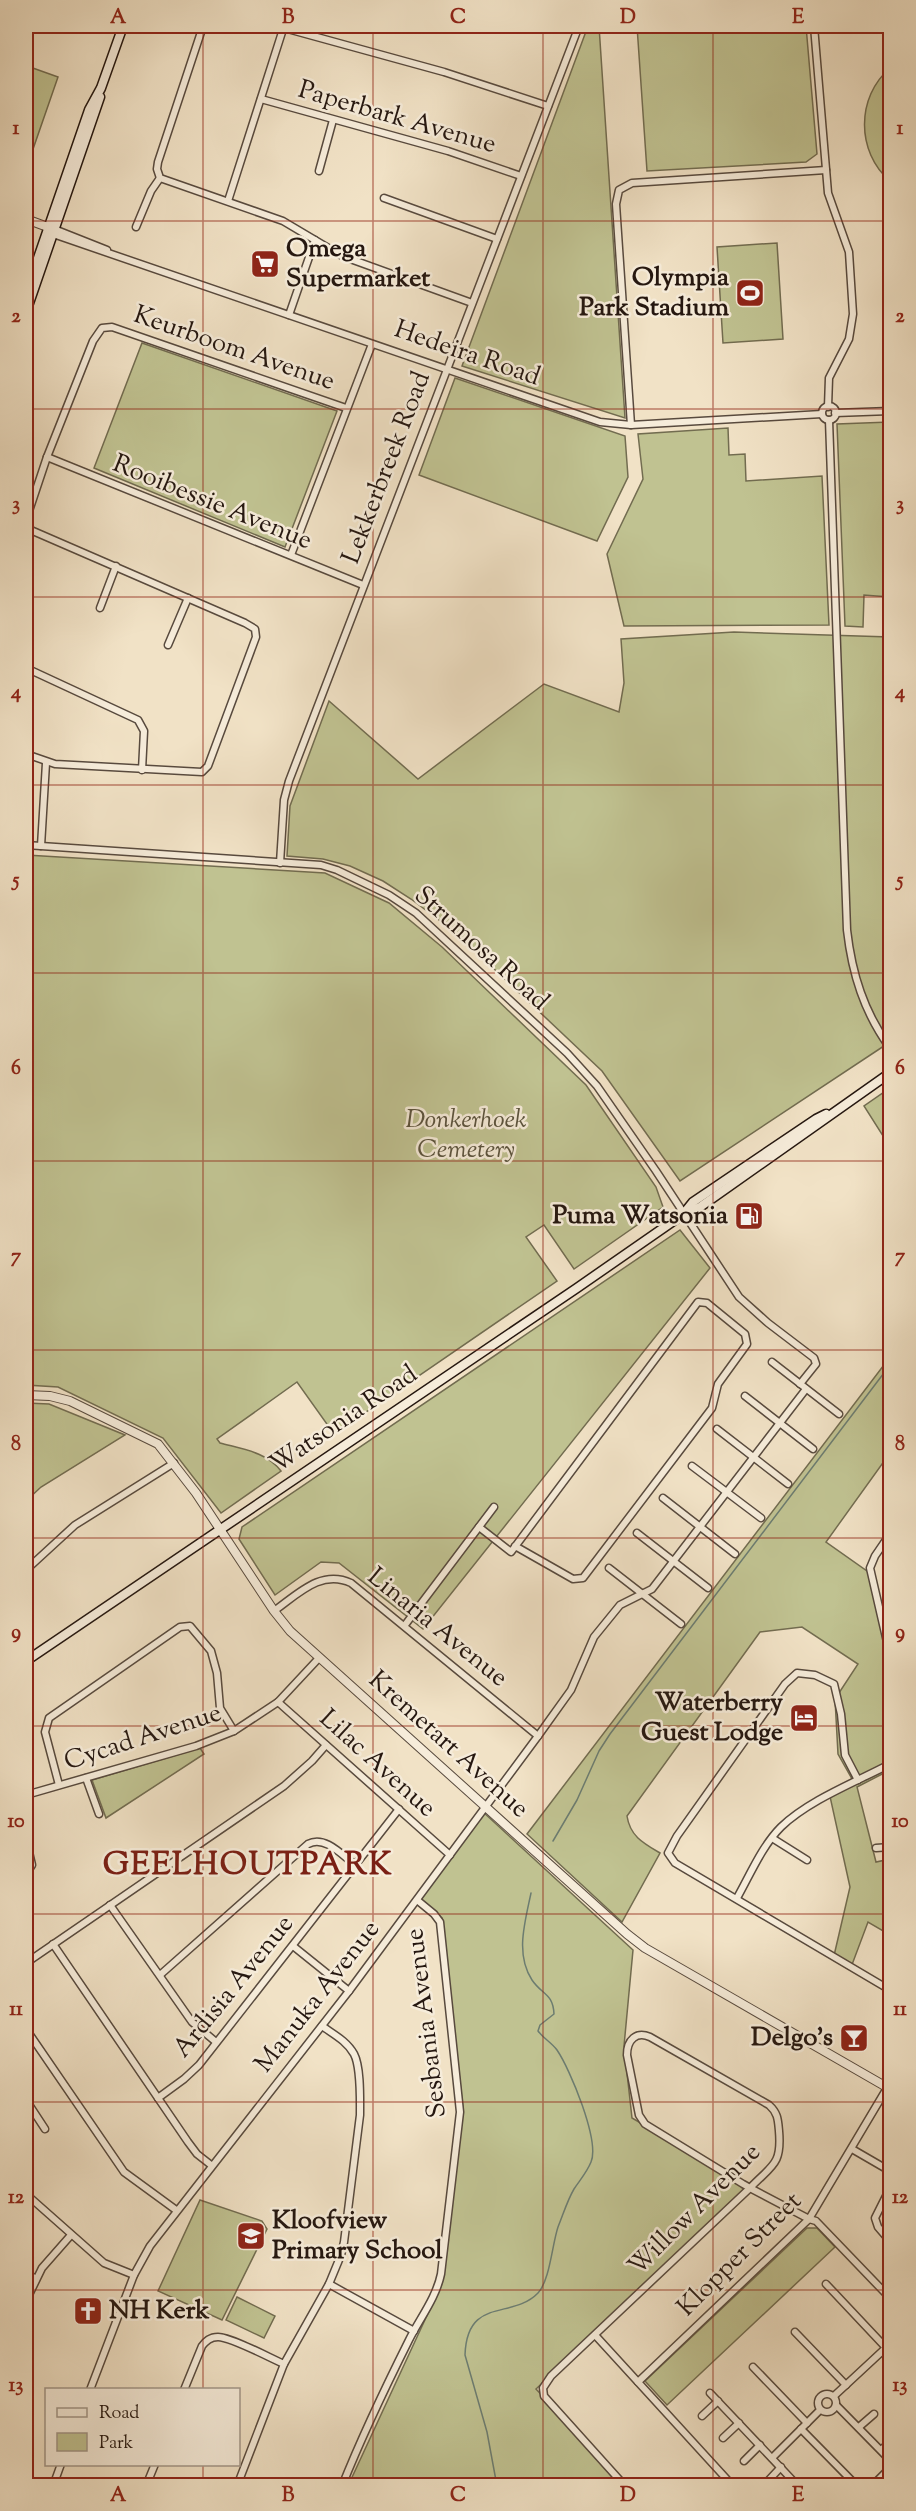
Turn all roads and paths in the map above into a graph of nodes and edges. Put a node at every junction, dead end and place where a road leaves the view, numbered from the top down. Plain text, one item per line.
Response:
1 (123, 26) edge
2 (203, 26) edge
3 (579, 26) edge
4 (814, 26) edge
5 (284, 27) edge
6 (261, 99) junction
7 (548, 106) junction
8 (333, 120) junction
9 (826, 170) junction
10 (319, 171) dead end
11 (521, 176) junction
12 (160, 178) junction
13 (384, 198) dead end
14 (228, 201) junction
15 (26, 219) edge
16 (26, 225) edge
17 (136, 227) dead end
18 (50, 230) junction
19 (497, 239) junction
20 (315, 240) junction
21 (26, 293) edge
22 (472, 303) junction
23 (26, 312) edge
24 (289, 315) junction
25 (372, 344) junction
26 (446, 369) junction
27 (828, 406) junction
28 (346, 408) junction
29 (891, 411) edge
30 (835, 412) junction
31 (822, 414) junction
32 (829, 420) junction
33 (631, 425) junction
34 (47, 457) junction
35 (26, 520) edge
36 (26, 528) edge
37 (291, 555) junction
38 (116, 566) junction
39 (363, 585) junction
40 (188, 598) junction
41 (100, 608) dead end
42 (168, 645) dead end
43 (26, 668) edge
44 (26, 754) edge
45 (46, 762) junction
46 (142, 770) junction
47 (26, 845) edge
48 (41, 846) junction
49 (280, 863) junction
50 (891, 1047) edge
51 (891, 1073) edge
52 (685, 1213) junction
53 (772, 1362) dead end
54 (800, 1384) junction
55 (806, 1389) junction
56 (26, 1395) edge
57 (745, 1396) dead end
58 (839, 1414) dead end
59 (780, 1423) junction
60 (717, 1429) dead end
61 (813, 1449) dead end
62 (753, 1457) junction
63 (174, 1463) junction
64 (692, 1466) dead end
65 (788, 1484) dead end
66 (727, 1492) junction
67 (663, 1498) dead end
68 (494, 1507) dead end
69 (761, 1518) dead end
70 (479, 1527) junction
71 (700, 1527) junction
72 (219, 1528) junction
73 (637, 1533) dead end
74 (891, 1534) edge
75 (515, 1546) junction
76 (735, 1554) dead end
77 (673, 1562) junction
78 (609, 1568) dead end
79 (26, 1570) edge
80 (708, 1588) dead end
81 (644, 1594) junction
82 (274, 1611) junction
83 (681, 1624) dead end
84 (405, 1625) junction
85 (888, 1631) edge
86 (891, 1655) edge
87 (320, 1658) junction
88 (26, 1661) edge
89 (278, 1702) junction
90 (234, 1731) junction
91 (538, 1736) junction
92 (326, 1745) junction
93 (891, 1764) edge
94 (86, 1778) junction
95 (858, 1780) junction
96 (59, 1785) junction
97 (26, 1795) edge
98 (485, 1806) junction
99 (399, 1809) junction
100 (99, 1814) dead end
101 (772, 1838) junction
102 (26, 1839) edge
103 (891, 1846) edge
104 (876, 1848) dead end
105 (450, 1855) junction
106 (807, 1860) dead end
107 (355, 1865) junction
108 (26, 1874) edge
109 (737, 1898) junction
110 (417, 1900) junction
111 (110, 1905) junction
112 (53, 1944) junction
113 (293, 1946) junction
114 (26, 1963) edge
115 (160, 1975) junction
116 (891, 1990) edge
117 (349, 1991) junction
118 (322, 2026) junction
119 (26, 2029) edge
120 (216, 2042) junction
121 (890, 2087) edge
122 (158, 2098) junction
123 (26, 2100) edge
124 (45, 2129) dead end
125 (852, 2149) junction
126 (211, 2165) junction
127 (891, 2171) edge
128 (750, 2188) junction
129 (891, 2188) edge
130 (26, 2194) edge
131 (177, 2210) junction
132 (810, 2219) junction
133 (70, 2235) junction
134 (891, 2241) edge
135 (26, 2274) edge
136 (134, 2275) junction
137 (35, 2278) junction
138 (329, 2284) junction
139 (826, 2284) dead end
140 (891, 2298) edge
141 (26, 2301) edge
142 (414, 2331) junction
143 (795, 2332) dead end
144 (595, 2335) junction
145 (889, 2348) edge
146 (284, 2364) junction
147 (753, 2367) dead end
148 (638, 2382) junction
149 (846, 2385) junction
150 (91, 2388) edge
151 (185, 2388) edge
152 (710, 2393) dead end
153 (834, 2396) junction
154 (718, 2401) junction
155 (836, 2405) junction
156 (820, 2410) junction
157 (874, 2414) dead end
158 (702, 2416) dead end
159 (739, 2423) junction
160 (807, 2423) junction
161 (859, 2427) junction
162 (801, 2429) junction
163 (723, 2438) dead end
164 (891, 2442) edge
165 (760, 2445) junction
166 (881, 2450) junction
167 (772, 2458) junction
168 (891, 2460) edge
169 (744, 2461) dead end
170 (60, 2466) edge
171 (154, 2466) edge
172 (781, 2468) junction
173 (891, 2468) edge
174 (766, 2483) dead end
175 (53, 2486) edge
176 (147, 2486) edge
177 (237, 2486) edge
178 (342, 2486) edge
179 (625, 2486) edge
180 (734, 2486) edge
181 (798, 2486) edge
182 (857, 2486) edge
183 (872, 2486) edge

1 - 18 main road
2 - 12 street
3 - 7 street, Lekkerbreek Road
4 - 9 street
5 - 6 street
5 - 7 street
6 - 8 street, Paperbark Avenue
6 - 14 street
7 - 11 street, Lekkerbreek Road
8 - 10 street
8 - 11 street, Paperbark Avenue
9 - 27 street
9 - 33 street
11 - 19 street, Lekkerbreek Road
12 - 14 street
12 - 17 street
13 - 19 street
14 - 20 street
15 - 18 street, Hedeira Road
16 - 18 street, Hedeira Road
18 - 21 main road
18 - 23 main road
18 - 24 street, Hedeira Road
19 - 22 street, Lekkerbreek Road
20 - 22 street
20 - 24 street
22 - 26 street, Lekkerbreek Road
24 - 25 street, Hedeira Road
25 - 26 street, Hedeira Road
25 - 28 street
26 - 33 street, Hedeira Road
26 - 39 street, Lekkerbreek Road
27 - 30 street
27 - 31 street
28 - 34 street, Keurboom Avenue
28 - 37 street
29 - 30 street
30 - 32 street
31 - 32 street
31 - 33 street, Hedeira Road
32 - 50 street
34 - 35 street, Keurboom Avenue
34 - 37 street, Rooibessie Avenue
36 - 38 street
37 - 39 street, Rooibessie Avenue
38 - 40 street
38 - 41 street
39 - 49 street, Lekkerbreek Road
40 - 42 street
40 - 46 street
43 - 46 street
44 - 45 street
45 - 46 street
45 - 48 street
47 - 48 street, Strumosa Road
48 - 49 street, Strumosa Road
49 - 52 street, Strumosa Road
51 - 52 main road, Watsonia Road
52 - 54 street, Strumosa Road
52 - 72 main road, Watsonia Road
53 - 54 street
54 - 55 street
55 - 58 street
55 - 59 street, Manuka Avenue
56 - 63 street, Kremetart Avenue
57 - 59 street
59 - 61 street
59 - 62 street, Manuka Avenue
60 - 62 street
62 - 65 street
62 - 66 street, Manuka Avenue
63 - 72 street, Kremetart Avenue
63 - 79 street
64 - 66 street
66 - 69 street
66 - 71 street, Manuka Avenue
67 - 71 street
68 - 70 street
70 - 75 street
70 - 84 street
71 - 76 street
71 - 77 street, Manuka Avenue
72 - 82 street, Kremetart Avenue
72 - 88 main road, Watsonia Road
73 - 77 street
74 - 85 street
75 - 75 street
77 - 80 street
77 - 81 street, Manuka Avenue
78 - 81 street
81 - 83 street
81 - 91 street, Manuka Avenue
82 - 84 street, Linaria Avenue
82 - 87 street, Kremetart Avenue
84 - 91 street, Linaria Avenue
85 - 86 street
87 - 89 street, Cycad Avenue
87 - 98 street, Kremetart Avenue
89 - 90 street, Cycad Avenue
89 - 92 street, Lilac Avenue
90 - 94 street, Cycad Avenue
90 - 96 street
91 - 98 street, Manuka Avenue
92 - 99 street, Lilac Avenue
92 - 111 street
93 - 95 street
94 - 96 street, Cycad Avenue
94 - 100 street
95 - 101 street
95 - 109 street
96 - 97 street, Cycad Avenue
98 - 105 street, Manuka Avenue
98 - 121 street, Kremetart Avenue
99 - 105 street, Lilac Avenue
99 - 107 street, Ardisia Avenue
101 - 106 street
101 - 109 street
102 - 108 street
103 - 104 street
105 - 110 street, Manuka Avenue
107 - 113 street, Ardisia Avenue
107 - 115 street
109 - 116 street
110 - 117 street, Manuka Avenue
110 - 142 street, Sesbania Avenue
111 - 112 street
111 - 115 street
112 - 114 street
112 - 122 street
113 - 117 street
113 - 120 street, Ardisia Avenue
115 - 120 street
117 - 118 street, Manuka Avenue
118 - 126 street, Manuka Avenue
118 - 138 street
119 - 131 street
120 - 122 street, Ardisia Avenue
121 - 125 street, Klopper Street
122 - 126 street
123 - 124 street
125 - 127 street
125 - 132 street, Klopper Street
126 - 131 street, Manuka Avenue
128 - 128 street, Willow Avenue
128 - 132 street
128 - 144 street, Willow Avenue
129 - 134 street
130 - 133 street
131 - 136 street, Manuka Avenue
132 - 140 street
132 - 148 street, Klopper Street
133 - 136 street
133 - 137 street
135 - 137 street
136 - 150 street, Manuka Avenue
137 - 141 street
138 - 142 street
138 - 146 street
139 - 145 street
142 - 178 street, Sesbania Avenue
143 - 149 street
144 - 148 street
144 - 179 street, Willow Avenue
145 - 149 street
146 - 151 street
146 - 177 street
147 - 160 street
148 - 180 street
149 - 153 street
152 - 154 street
153 - 155 street
153 - 156 street
154 - 158 street
154 - 159 street
155 - 156 street
155 - 161 street
156 - 160 street
157 - 161 street
159 - 163 street
159 - 165 street
160 - 162 street
161 - 166 street
162 - 167 street
162 - 182 street
164 - 166 street
165 - 167 street
165 - 169 street
166 - 168 street
167 - 172 street
170 - 175 street
171 - 176 street
172 - 174 street
172 - 181 street
173 - 183 street

